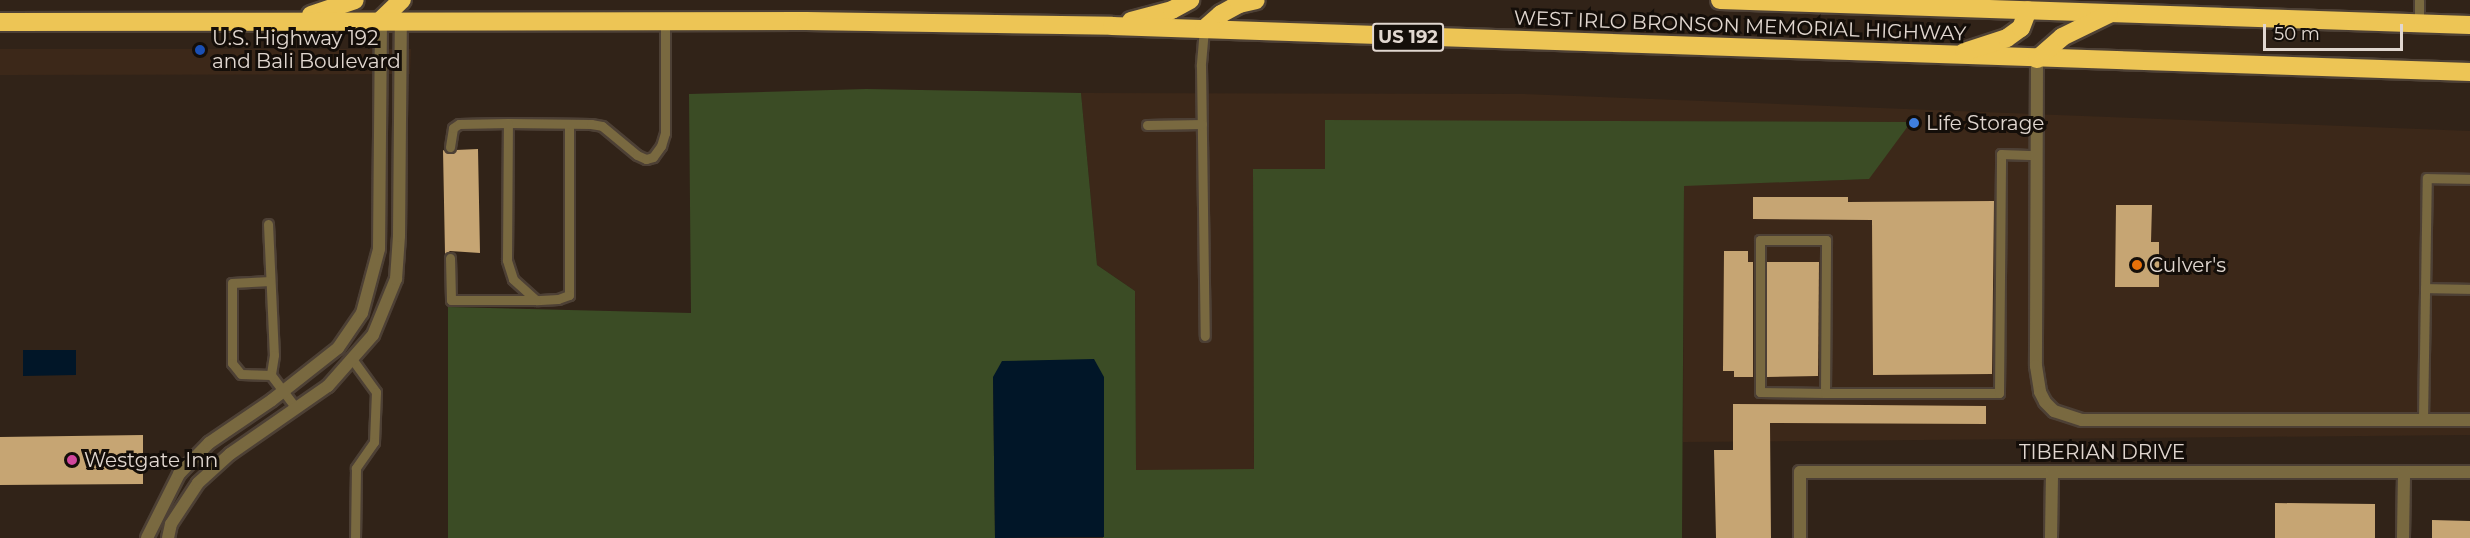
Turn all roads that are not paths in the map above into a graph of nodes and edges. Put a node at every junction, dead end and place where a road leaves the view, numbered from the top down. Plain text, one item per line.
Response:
1 (355, 0) edge
2 (402, 0) edge
3 (1190, 0) edge
4 (1256, 0) edge
5 (1720, 0) edge
6 (2419, 0) edge
7 (2028, 10) junction
8 (2110, 13) junction
9 (381, 20) junction
10 (401, 20) junction
11 (295, 21) junction
12 (665, 21) junction
13 (0, 22) edge
14 (2419, 24) junction
15 (2470, 25) edge
16 (1112, 26) junction
17 (1204, 29) junction
18 (1950, 56) junction
19 (2037, 59) junction
20 (2470, 72) edge
21 (508, 123) junction
22 (569, 124) junction
23 (1202, 124) junction
24 (1147, 125) dead end
25 (450, 147) dead end
26 (2036, 155) junction
27 (2470, 179) edge
28 (268, 224) dead end
29 (450, 258) dead end
30 (270, 281) junction
31 (2425, 288) junction
32 (2470, 289) edge
33 (536, 300) junction
34 (1205, 336) dead end
35 (338, 348) junction
36 (352, 359) junction
37 (271, 375) junction
38 (284, 391) junction
39 (1824, 393) junction
40 (296, 408) junction
41 (2423, 420) junction
42 (2470, 420) edge
43 (2052, 472) junction
44 (2404, 472) junction
45 (2470, 472) edge
46 (147, 538) edge
47 (168, 538) edge
48 (356, 538) edge
49 (1800, 538) edge
50 (2051, 538) edge
51 (2403, 538) edge

1 - 11 highway
2 - 9 highway
3 - 16 highway
4 - 17 highway
5 - 7 highway, WEST IRLO BRONSON MEMORIAL HIGHWAY
6 - 14 lane
7 - 8 highway, WEST IRLO BRONSON MEMORIAL HIGHWAY
7 - 18 highway
8 - 14 highway, WEST IRLO BRONSON MEMORIAL HIGHWAY
8 - 19 highway
9 - 10 highway, WEST IRLO BRONSON MEMORIAL HIGHWAY / US 192
9 - 11 highway, WEST IRLO BRONSON MEMORIAL HIGHWAY / US 192
9 - 35 street
10 - 12 highway, WEST IRLO BRONSON MEMORIAL HIGHWAY / US 192
10 - 36 street
11 - 13 highway, WEST IRLO BRONSON MEMORIAL HIGHWAY / US 192
12 - 16 highway, WEST IRLO BRONSON MEMORIAL HIGHWAY / US 192
12 - 22 lane
14 - 15 highway, WEST IRLO BRONSON MEMORIAL HIGHWAY
16 - 17 highway, WEST IRLO BRONSON MEMORIAL HIGHWAY / US 192
17 - 18 highway, WEST IRLO BRONSON MEMORIAL HIGHWAY / US 192
17 - 23 lane
18 - 19 highway, WEST IRLO BRONSON MEMORIAL HIGHWAY / US 192
19 - 20 highway, WEST IRLO BRONSON MEMORIAL HIGHWAY / US 192
19 - 26 street
21 - 22 lane
21 - 25 lane
21 - 33 lane
22 - 33 lane
23 - 24 lane
23 - 34 lane
26 - 39 lane
26 - 41 street
27 - 31 lane
28 - 30 lane
29 - 33 lane
30 - 37 lane
30 - 37 lane
31 - 32 lane
31 - 41 lane
35 - 36 street
35 - 38 street
36 - 40 street
36 - 48 lane
37 - 38 lane
38 - 40 lane
38 - 46 street
39 - 39 lane
40 - 47 street
41 - 42 street
43 - 44 street, TIBERIAN DRIVE
43 - 49 street, TIBERIAN DRIVE
43 - 50 street
44 - 45 street, TIBERIAN DRIVE
44 - 51 street

